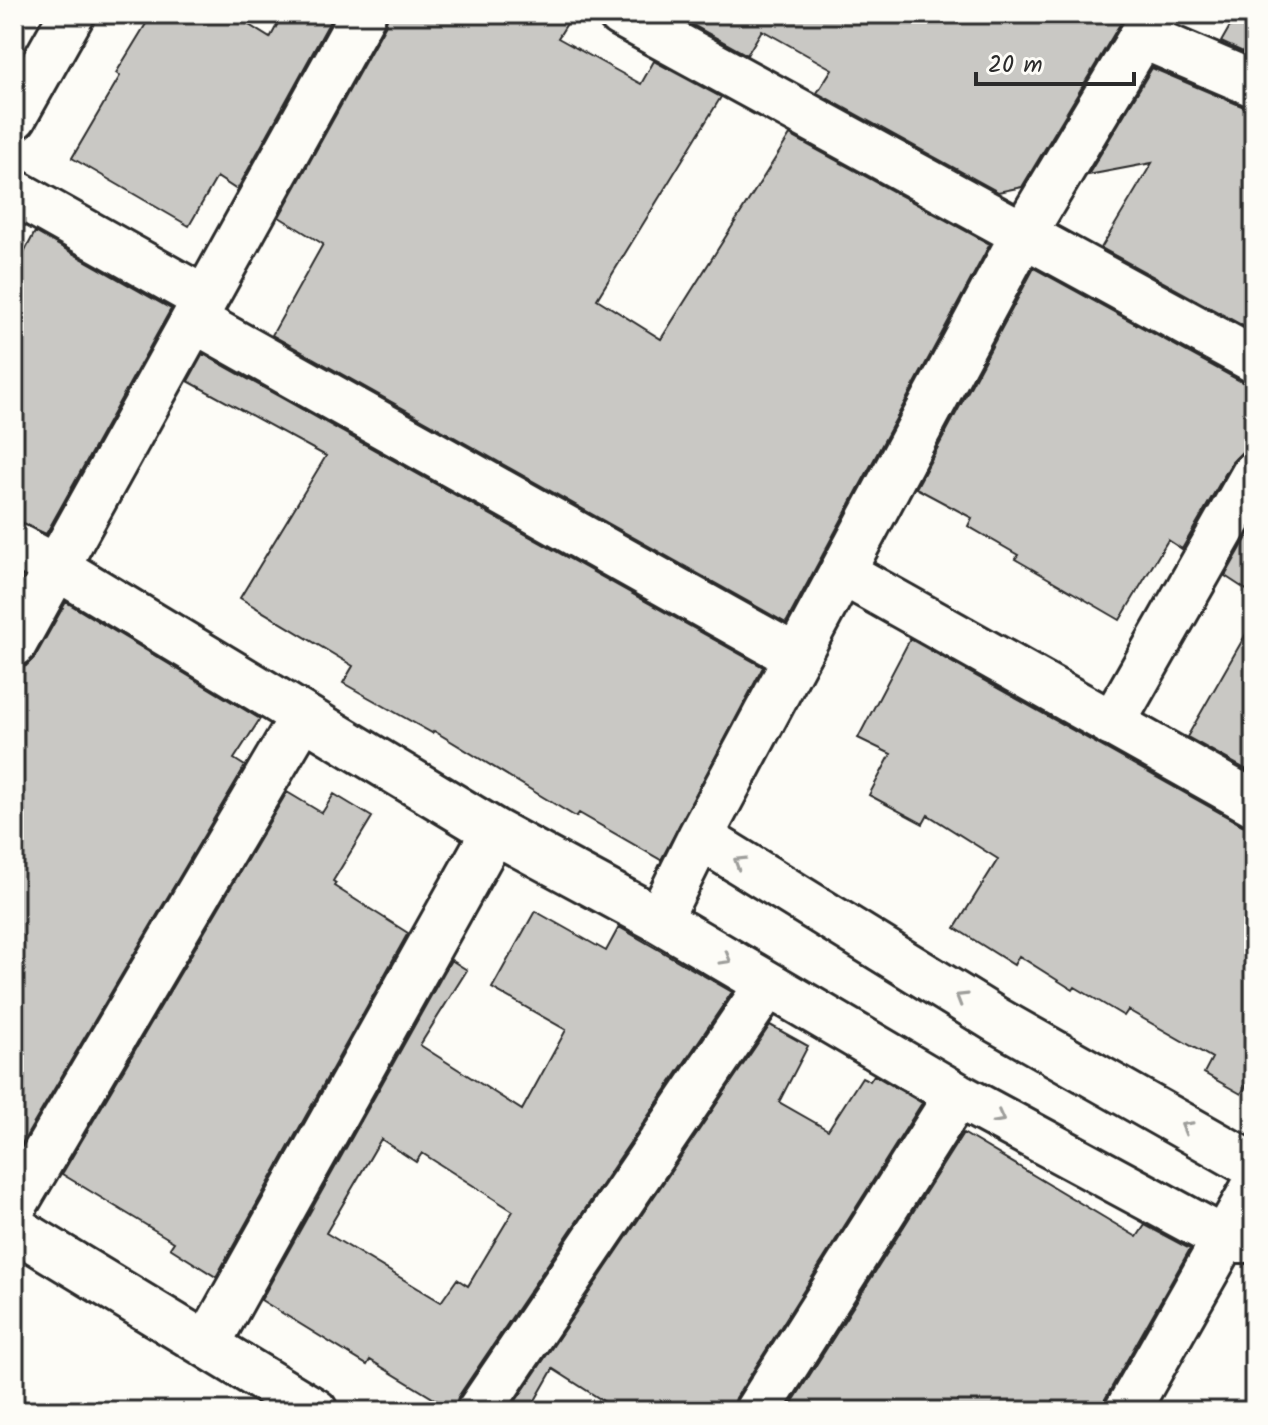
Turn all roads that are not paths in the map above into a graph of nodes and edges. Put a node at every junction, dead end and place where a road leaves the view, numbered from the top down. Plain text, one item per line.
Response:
1 (72, 14) edge
2 (363, 14) edge
3 (620, 14) edge
4 (1148, 25) edge
5 (1254, 84) edge
6 (14, 117) edge
7 (14, 192) edge
8 (1024, 233) junction
9 (200, 309) junction
10 (1254, 360) edge
11 (1254, 474) edge
12 (14, 545) edge
13 (56, 567) junction
14 (842, 572) junction
15 (14, 644) edge
16 (796, 657) junction
17 (303, 716) junction
18 (1112, 724) junction
19 (1254, 803) edge
20 (494, 831) junction
21 (700, 837) junction
22 (659, 920) junction
23 (768, 984) junction
24 (957, 1095) junction
25 (1254, 1166) edge
26 (1254, 1187) edge
27 (14, 1206) edge
28 (14, 1228) edge
29 (1240, 1240) edge
30 (207, 1345) junction
31 (315, 1411) edge
32 (479, 1411) edge
33 (757, 1411) edge
34 (1127, 1411) edge

1 - 6 street
2 - 9 street
3 - 8 street
4 - 5 street
4 - 8 street
7 - 9 street
8 - 10 street
8 - 14 street
9 - 13 street
9 - 16 street
11 - 18 street
12 - 13 street
13 - 15 street
13 - 17 street
14 - 16 street
14 - 18 street
16 - 21 street
17 - 20 street
17 - 27 street
18 - 19 street
20 - 22 street
20 - 30 street
21 - 22 street
25 -> 21 street
22 -> 23 street
23 - 24 street
23 - 32 street
24 -> 29 street
24 - 33 street
26 - 29 street
28 - 30 street
29 - 34 street
30 - 31 street

